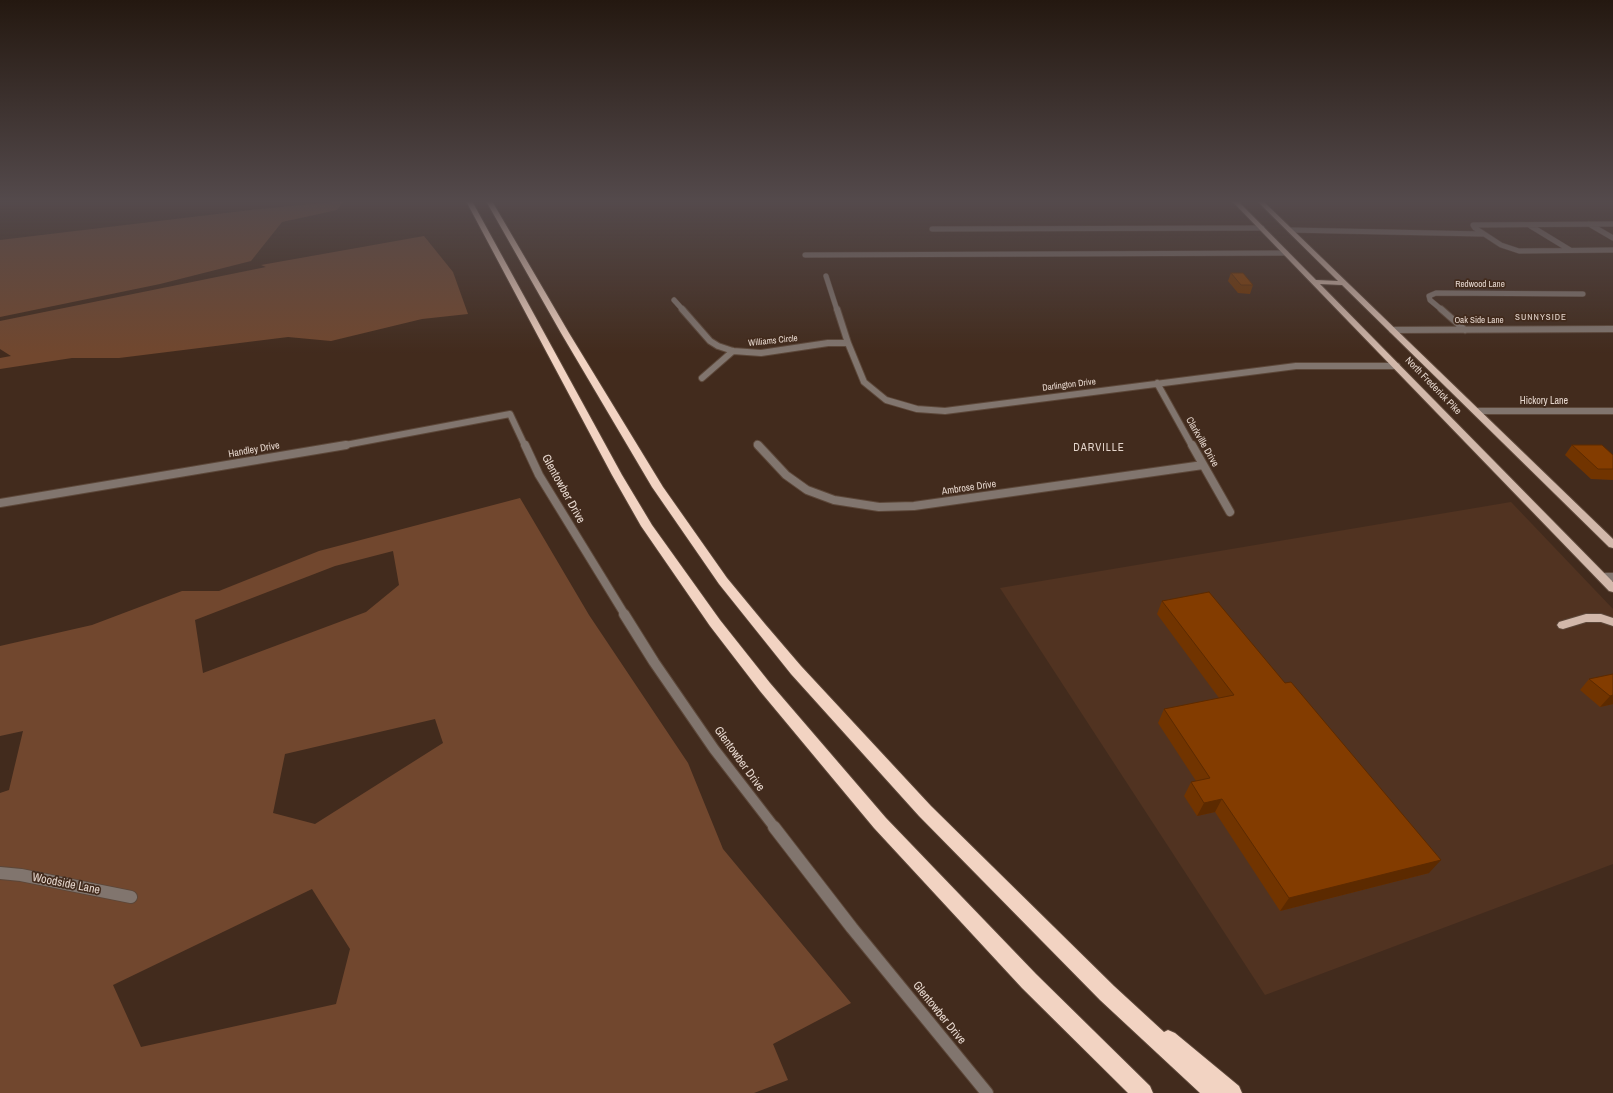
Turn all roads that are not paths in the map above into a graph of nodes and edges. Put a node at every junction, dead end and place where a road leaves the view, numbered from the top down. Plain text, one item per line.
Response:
1 (497, 252) edge
2 (518, 252) edge
3 (1312, 252) edge
4 (1286, 253) joint
5 (805, 255) dead end
6 (826, 276) dead end
7 (1315, 282) junction
8 (1343, 283) junction
9 (1583, 294) dead end
10 (674, 300) dead end
11 (1392, 330) junction
12 (1465, 330) junction
13 (1613, 330) edge
14 (848, 343) junction
15 (733, 351) junction
16 (1397, 366) junction
17 (702, 378) dead end
18 (1157, 383) junction
19 (1476, 411) junction
20 (1613, 411) edge
21 (510, 414) joint
22 (757, 444) dead end
23 (1203, 465) junction
24 (0, 503) edge
25 (1230, 512) dead end
26 (1613, 545) edge
27 (1602, 577) junction
28 (1613, 577) edge
29 (1613, 588) edge
30 (1613, 622) edge
31 (1563, 625) dead end
32 (976, 864) junction
33 (0, 873) edge
34 (131, 897) dead end
35 (987, 1093) edge
36 (1143, 1093) edge
37 (1215, 1093) edge
38 (1232, 1093) edge

1 - 36 highway
2 - 32 highway
3 - 8 main road, North Frederick Pike
4 - 5 street
4 - 7 main road, North Frederick Pike
6 - 14 street, Darlington Drive
7 - 8 main road
7 - 16 main road, North Frederick Pike
8 - 11 main road, North Frederick Pike
9 - 12 street, Redwood Lane
10 - 15 street, Williams Circle
11 - 12 street, Oak Side Lane
11 - 19 main road, North Frederick Pike
12 - 13 street, Oak Side Lane
14 - 15 street, Williams Circle
14 - 18 street, Darlington Drive
15 - 17 street
16 - 18 street, Darlington Drive
16 - 27 main road, North Frederick Pike
18 - 23 street, Clarkville Drive
19 - 20 street, Hickory Lane
19 - 26 main road, North Frederick Pike
21 - 24 street, Handley Drive
21 - 35 street, Glentowber Drive
22 - 23 street, Ambrose Drive
23 - 25 street, Clarkville Drive
27 - 28 street
27 - 29 main road, North Frederick Pike
30 - 31 main road
32 - 37 highway
32 - 38 highway
33 - 34 street, Woodside Lane

